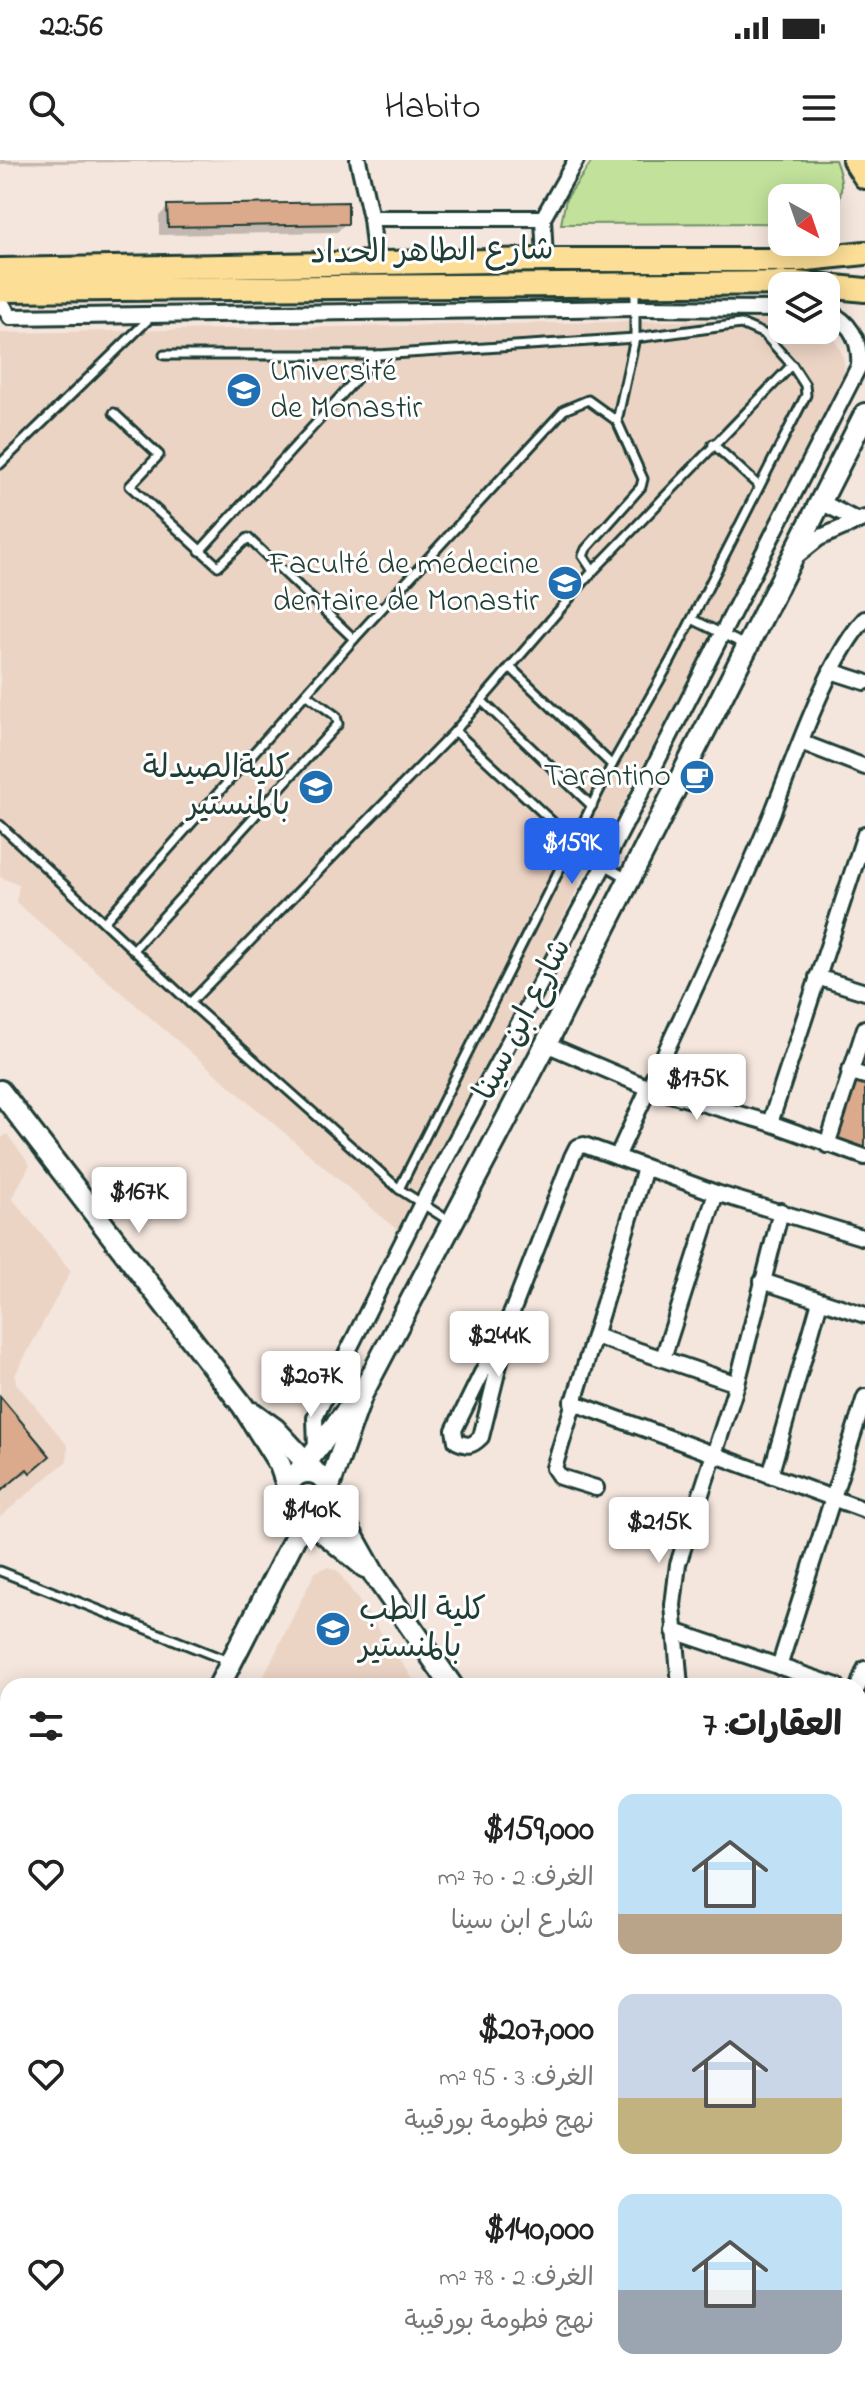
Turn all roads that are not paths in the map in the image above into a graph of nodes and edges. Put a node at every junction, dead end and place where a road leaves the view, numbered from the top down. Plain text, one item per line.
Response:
1 (358, 160) edge
2 (576, 160) edge
3 (854, 160) edge
4 (865, 177) edge
5 (371, 218) junction
6 (543, 218) junction
7 (865, 253) edge
8 (545, 260) junction
9 (376, 264) junction
10 (0, 270) edge
11 (634, 283) junction
12 (0, 290) edge
13 (865, 290) edge
14 (0, 300) edge
15 (635, 308) junction
16 (768, 309) edge
17 (153, 315) junction
18 (840, 319) edge
19 (635, 338) junction
20 (862, 353) edge
21 (164, 355) dead end
22 (378, 355) junction
23 (792, 365) junction
24 (114, 413) dead end
25 (865, 414) edge
26 (617, 421) junction
27 (713, 444) junction
28 (0, 464) edge
29 (759, 486) junction
30 (823, 503) junction
31 (861, 520) edge
32 (200, 551) junction
33 (794, 558) junction
34 (593, 571) junction
35 (692, 619) junction
36 (865, 619) edge
37 (722, 634) junction
38 (354, 639) junction
39 (749, 647) junction
40 (510, 667) junction
41 (831, 671) junction
42 (865, 682) edge
43 (306, 694) junction
44 (482, 701) junction
45 (455, 731) junction
46 (803, 743) junction
47 (612, 765) junction
48 (865, 767) edge
49 (592, 806) junction
50 (0, 825) edge
51 (573, 841) junction
52 (864, 842) edge
53 (603, 867) junction
54 (629, 879) junction
55 (105, 921) junction
56 (133, 950) junction
57 (817, 977) junction
58 (865, 992) edge
59 (190, 1003) junction
60 (865, 1028) edge
61 (546, 1044) junction
62 (849, 1071) junction
63 (865, 1076) edge
64 (649, 1088) junction
65 (0, 1091) edge
66 (770, 1123) junction
67 (827, 1145) junction
68 (617, 1157) junction
69 (865, 1157) edge
70 (645, 1168) junction
71 (399, 1189) junction
72 (716, 1193) junction
73 (421, 1205) junction
74 (781, 1211) junction
75 (452, 1224) junction
76 (865, 1238) edge
77 (762, 1281) junction
78 (820, 1301) junction
79 (512, 1312) junction
80 (865, 1315) edge
81 (595, 1336) junction
82 (663, 1358) junction
83 (737, 1384) junction
84 (362, 1394) junction
85 (865, 1397) edge
86 (572, 1402) junction
87 (243, 1406) junction
88 (714, 1455) junction
89 (770, 1476) junction
90 (308, 1478) junction
91 (596, 1488) dead end
92 (835, 1499) junction
93 (865, 1510) edge
94 (309, 1514) junction
95 (277, 1570) junction
96 (0, 1571) edge
97 (374, 1574) junction
98 (674, 1631) junction
99 (230, 1662) junction
100 (779, 1667) junction
101 (223, 1678) edge
102 (446, 1678) edge
103 (679, 1678) edge
104 (813, 1678) edge

1 - 5 street
2 - 6 street
3 - 4 main road
5 - 6 street
5 - 9 street
6 - 8 street
7 - 8 main road, شارع الطاهر الحداد
8 - 9 main road, شارع الطاهر الحداد
9 - 10 main road, شارع الطاهر الحداد
11 - 12 main road, شارع الطاهر الحداد
11 - 13 main road, شارع الطاهر الحداد
11 - 15 lane
14 - 17 street
15 - 16 street
15 - 17 street
15 - 19 lane
17 - 28 lane
18 - 20 street
19 - 22 lane
19 - 23 lane
19 - 26 lane
20 - 37 street
21 - 22 lane
22 - 32 lane
23 - 27 lane
23 - 29 lane
24 - 32 lane
25 - 30 main road, شارع ابن سينا
26 - 34 lane
26 - 38 lane
27 - 29 lane
27 - 34 lane
29 - 35 lane
30 - 31 street
30 - 33 main road, شارع ابن سينا
31 - 33 street
32 - 38 lane
33 - 39 main road, شارع ابن سينا
34 - 40 lane
35 - 37 lane
35 - 47 lane
36 - 41 street
37 - 39 lane
37 - 53 street
38 - 43 lane
39 - 54 main road, شارع ابن سينا
40 - 44 lane
40 - 47 lane
41 - 42 street
41 - 46 street
43 - 55 lane
43 - 56 lane
44 - 45 lane
44 - 49 lane
45 - 51 lane
45 - 59 lane
46 - 48 street
46 - 64 street
47 - 49 lane
49 - 51 lane
50 - 55 lane
51 - 53 lane
51 - 71 lane
52 - 57 street
53 - 54 lane
53 - 73 street
54 - 61 main road, شارع ابن سينا
55 - 56 lane
56 - 59 lane
57 - 58 street
57 - 66 street
59 - 71 lane
60 - 62 street
61 - 64 street
61 - 75 main road, شارع ابن سينا
62 - 63 street
62 - 67 street
64 - 66 street
64 - 68 street
65 - 87 main road
66 - 67 street
67 - 69 street
68 - 70 street
68 - 79 street
70 - 72 street
70 - 81 street
71 - 73 lane
72 - 74 street
72 - 82 street
73 - 75 lane
73 - 90 street
74 - 76 street
74 - 77 street
75 - 84 main road, شارع ابن سينا
77 - 78 street
77 - 83 street
78 - 80 street
78 - 89 street
79 - 79 street
81 - 82 street
81 - 86 street
82 - 83 street
83 - 88 street
84 - 90 main road
84 - 90 main road
85 - 92 street
86 - 88 street
86 - 91 street
87 - 90 main road
87 - 90 main road
88 - 89 street
88 - 98 street
89 - 92 street
90 - 94 main road
90 - 94 main road
90 - 95 main road
90 - 97 main road
92 - 93 street
92 - 100 street
94 - 95 main road
94 - 97 main road
95 - 99 main road
96 - 99 lane
97 - 102 main road
98 - 100 street
98 - 103 street
99 - 101 main road
100 - 104 street

